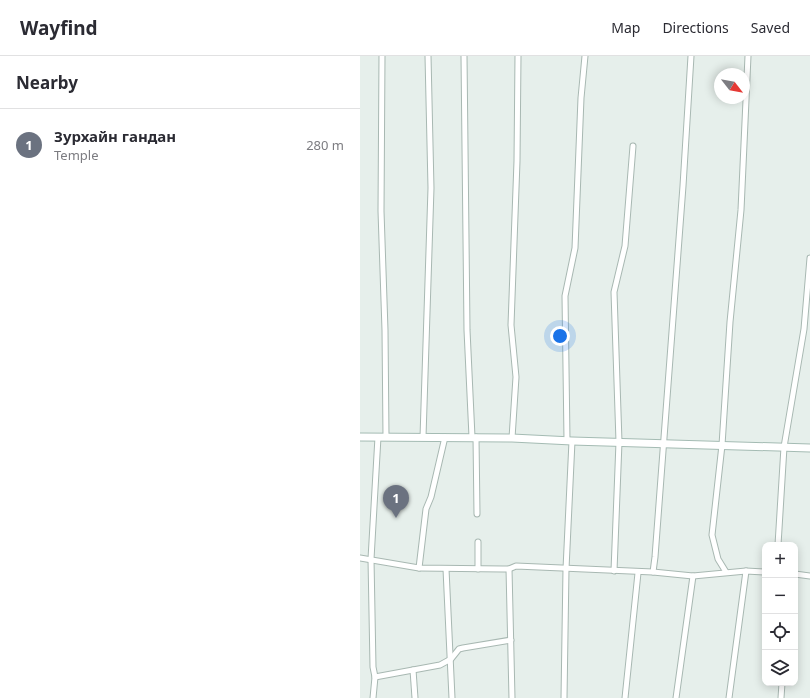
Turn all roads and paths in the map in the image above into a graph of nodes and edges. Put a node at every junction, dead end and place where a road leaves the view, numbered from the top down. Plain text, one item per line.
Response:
1 (382, 56) edge
2 (428, 56) edge
3 (464, 56) edge
4 (518, 56) edge
5 (585, 56) edge
6 (691, 56) edge
7 (748, 56) edge
8 (633, 146) dead end
9 (810, 258) edge
10 (360, 437) edge
11 (378, 437) junction
12 (386, 437) junction
13 (423, 437) junction
14 (445, 437) junction
15 (474, 437) junction
16 (512, 438) junction
17 (570, 441) junction
18 (619, 442) junction
19 (664, 444) junction
20 (722, 445) junction
21 (784, 447) junction
22 (810, 448) edge
23 (477, 514) dead end
24 (478, 542) dead end
25 (778, 542) edge
26 (360, 558) edge
27 (371, 559) junction
28 (420, 568) junction
29 (446, 569) junction
30 (478, 569) junction
31 (509, 569) junction
32 (566, 569) junction
33 (614, 571) junction
34 (746, 571) junction
35 (638, 572) junction
36 (653, 572) junction
37 (726, 572) junction
38 (762, 572) edge
39 (798, 574) edge
40 (693, 576) junction
41 (810, 576) edge
42 (511, 640) junction
43 (451, 659) junction
44 (413, 670) junction
45 (375, 677) junction
46 (782, 686) edge
47 (373, 698) edge
48 (415, 698) edge
49 (452, 698) edge
50 (512, 698) edge
51 (564, 698) edge
52 (625, 698) edge
53 (676, 698) edge
54 (729, 698) edge
55 (780, 698) edge

1 - 12 street
2 - 13 street
3 - 15 street
4 - 16 street
5 - 17 street
6 - 19 street
7 - 20 street
8 - 18 street
9 - 21 street
10 - 11 street
11 - 12 street
11 - 27 street
12 - 13 street
13 - 14 street
14 - 15 street
14 - 28 street
15 - 16 street
15 - 23 street
16 - 17 street
17 - 18 street
17 - 32 street
18 - 19 street
18 - 33 street
19 - 20 street
19 - 36 street
20 - 21 street
20 - 37 street
21 - 22 street
21 - 25 street
24 - 30 street
26 - 27 street
27 - 28 street
27 - 45 street
28 - 29 street
29 - 30 street
29 - 43 street
30 - 31 street
31 - 32 street
31 - 42 street
32 - 33 street
32 - 51 street
33 - 35 street
34 - 37 street
34 - 38 street
34 - 54 street
35 - 36 street
35 - 52 street
36 - 40 street
37 - 40 street
39 - 41 street
40 - 53 street
42 - 43 street
42 - 50 street
43 - 44 street
43 - 49 street
44 - 45 street
44 - 48 street
45 - 47 street
46 - 55 street

